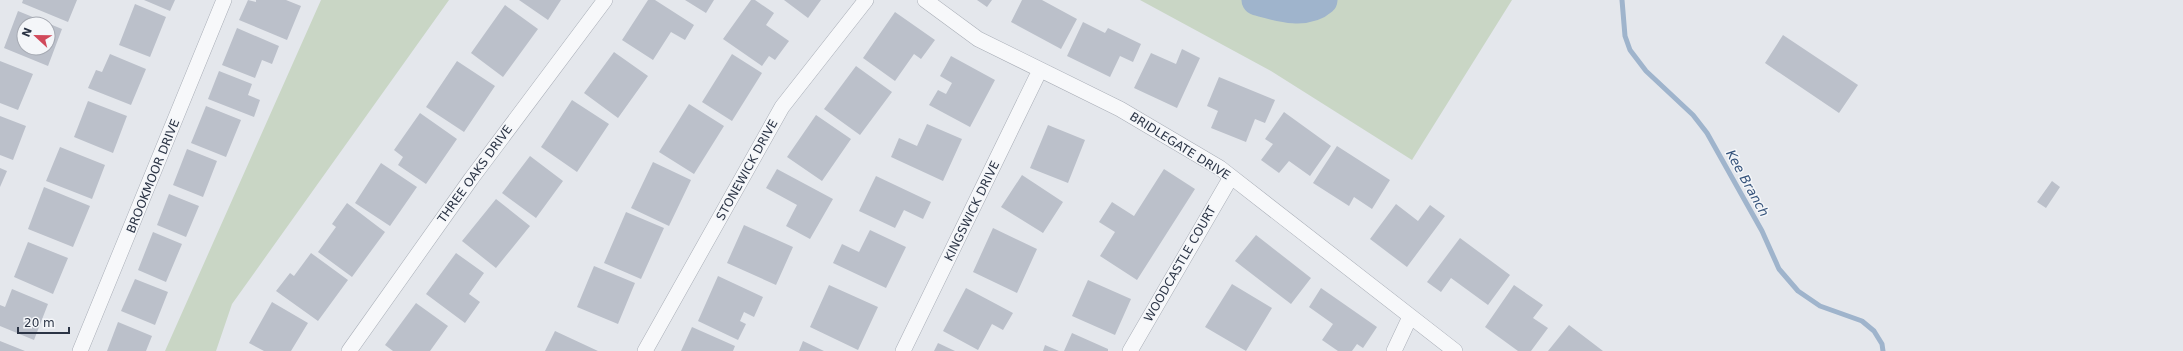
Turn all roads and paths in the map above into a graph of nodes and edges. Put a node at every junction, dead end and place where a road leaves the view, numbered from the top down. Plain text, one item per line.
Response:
1 (224, 0) edge
2 (604, 0) edge
3 (866, 0) edge
4 (924, 0) edge
5 (1040, 70) junction
6 (1231, 177) junction
7 (1410, 317) junction
8 (80, 351) edge
9 (349, 351) edge
10 (645, 351) edge
11 (903, 351) edge
12 (1130, 351) edge
13 (1394, 351) edge
14 (1456, 351) edge

1 - 8 street, BROOKMOOR DRIVE
2 - 9 street, THREE OAKS DRIVE
3 - 10 street, STONEWICK DRIVE
4 - 5 street, BRIDLEGATE DRIVE
5 - 6 street, BRIDLEGATE DRIVE
5 - 11 street, KINGSWICK DRIVE
6 - 7 street, BRIDLEGATE DRIVE
6 - 12 street, WOODCASTLE COURT
7 - 13 street
7 - 14 street, BRIDLEGATE DRIVE

